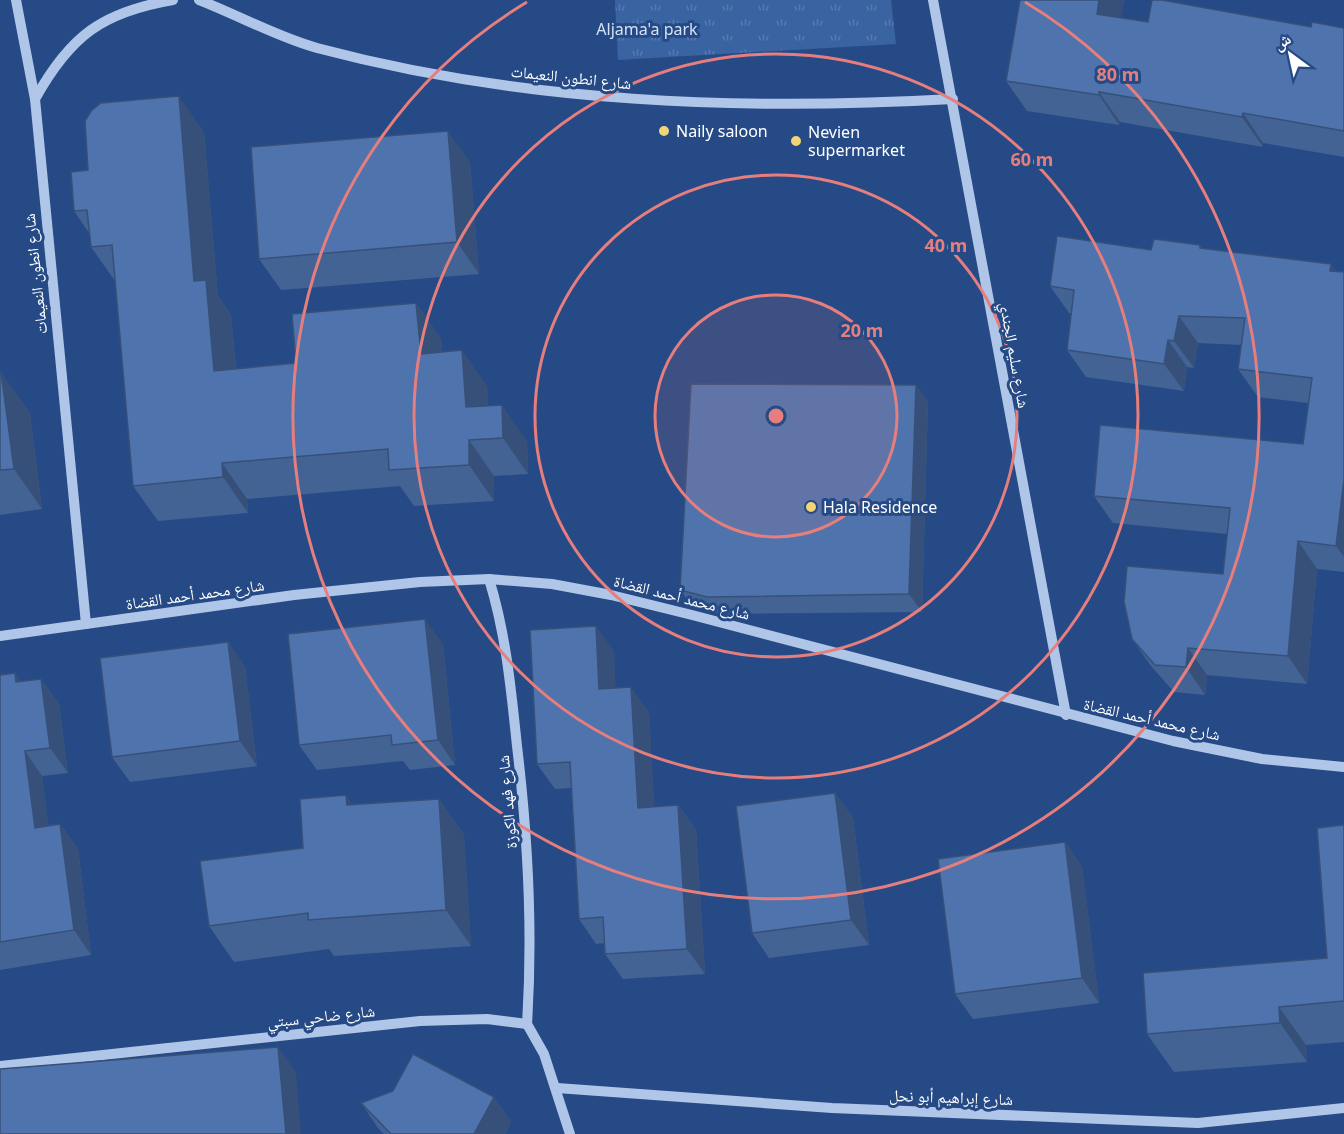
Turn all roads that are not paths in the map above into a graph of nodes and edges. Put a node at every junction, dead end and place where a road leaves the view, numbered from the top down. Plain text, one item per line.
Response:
1 (16, 0) edge
2 (173, 0) edge
3 (199, 0) edge
4 (933, 0) edge
5 (34, 99) junction
6 (953, 99) junction
7 (489, 579) junction
8 (86, 624) junction
9 (0, 636) edge
10 (1066, 715) junction
11 (1344, 767) edge
12 (527, 1024) junction
13 (0, 1066) edge
14 (557, 1088) junction
15 (1344, 1108) edge
16 (1198, 1128) edge
17 (570, 1134) edge

1 - 5 street, شارع انطون النعيمات
2 - 5 street
3 - 6 street, شارع انطون النعيمات
4 - 6 street, شارع سليم الجندي
5 - 8 street, شارع انطون النعيمات
6 - 10 street, شارع سليم الجندي
7 - 8 street, شارع محمد أحمد القضاة
7 - 10 street, شارع محمد أحمد القضاة
7 - 12 street, شارع فهد الكوزة
8 - 9 street, شارع محمد أحمد القضاة
10 - 11 street, شارع محمد أحمد القضاة
12 - 13 street, شارع ضاحي سبتي
12 - 14 street
14 - 16 street, شارع إبراهيم أبو نحل
14 - 17 street
15 - 16 street, شارع إبراهيم أبو نحل

